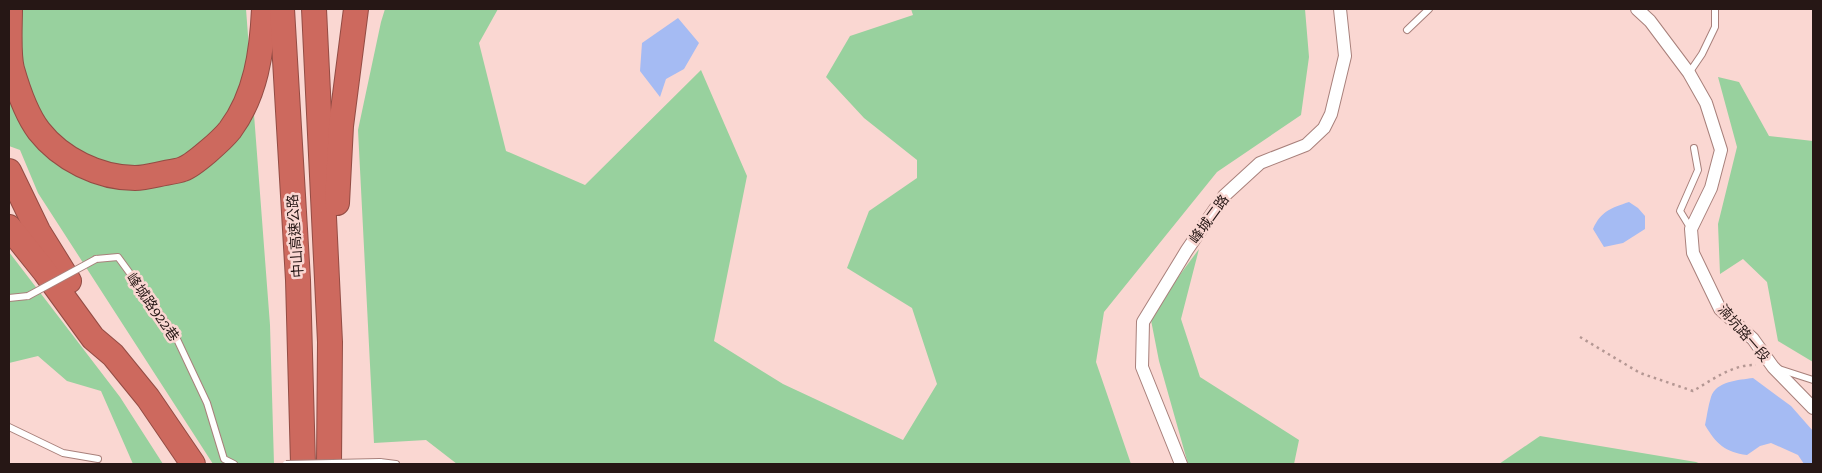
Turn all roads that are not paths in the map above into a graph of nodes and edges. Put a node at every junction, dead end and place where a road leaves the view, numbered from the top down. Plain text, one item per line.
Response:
1 (10, 9) edge
2 (264, 9) edge
3 (282, 9) edge
4 (314, 9) edge
5 (356, 9) edge
6 (1340, 9) edge
7 (1429, 9) edge
8 (1637, 9) edge
9 (1715, 9) edge
10 (1407, 30) dead end
11 (1688, 73) junction
12 (1694, 148) dead end
13 (9, 172) edge
14 (9, 227) edge
15 (1690, 229) junction
16 (9, 298) edge
17 (330, 342) junction
18 (113, 355) junction
19 (1773, 367) junction
20 (1813, 380) edge
21 (1813, 408) edge
22 (9, 427) edge
23 (98, 459) dead end
24 (193, 464) edge
25 (234, 464) edge
26 (286, 464) edge
27 (303, 464) edge
28 (329, 464) edge
29 (396, 464) edge
30 (1181, 464) edge

1 - 2 highway
3 - 27 highway, 中山高速公路
4 - 17 highway, 中山高速公路
5 - 17 highway
6 - 30 street, 峰城二路
7 - 10 lane
8 - 11 street
9 - 11 lane
11 - 15 street
12 - 15 lane
13 - 18 highway
14 - 18 highway
15 - 19 street, 湳坑路一段
16 - 25 lane, 峰城路922巷, bridge
17 - 28 highway, 中山高速公路
18 - 24 highway
19 - 20 lane
19 - 21 street, 湳坑路一段
22 - 23 lane
26 - 29 lane, bridge

